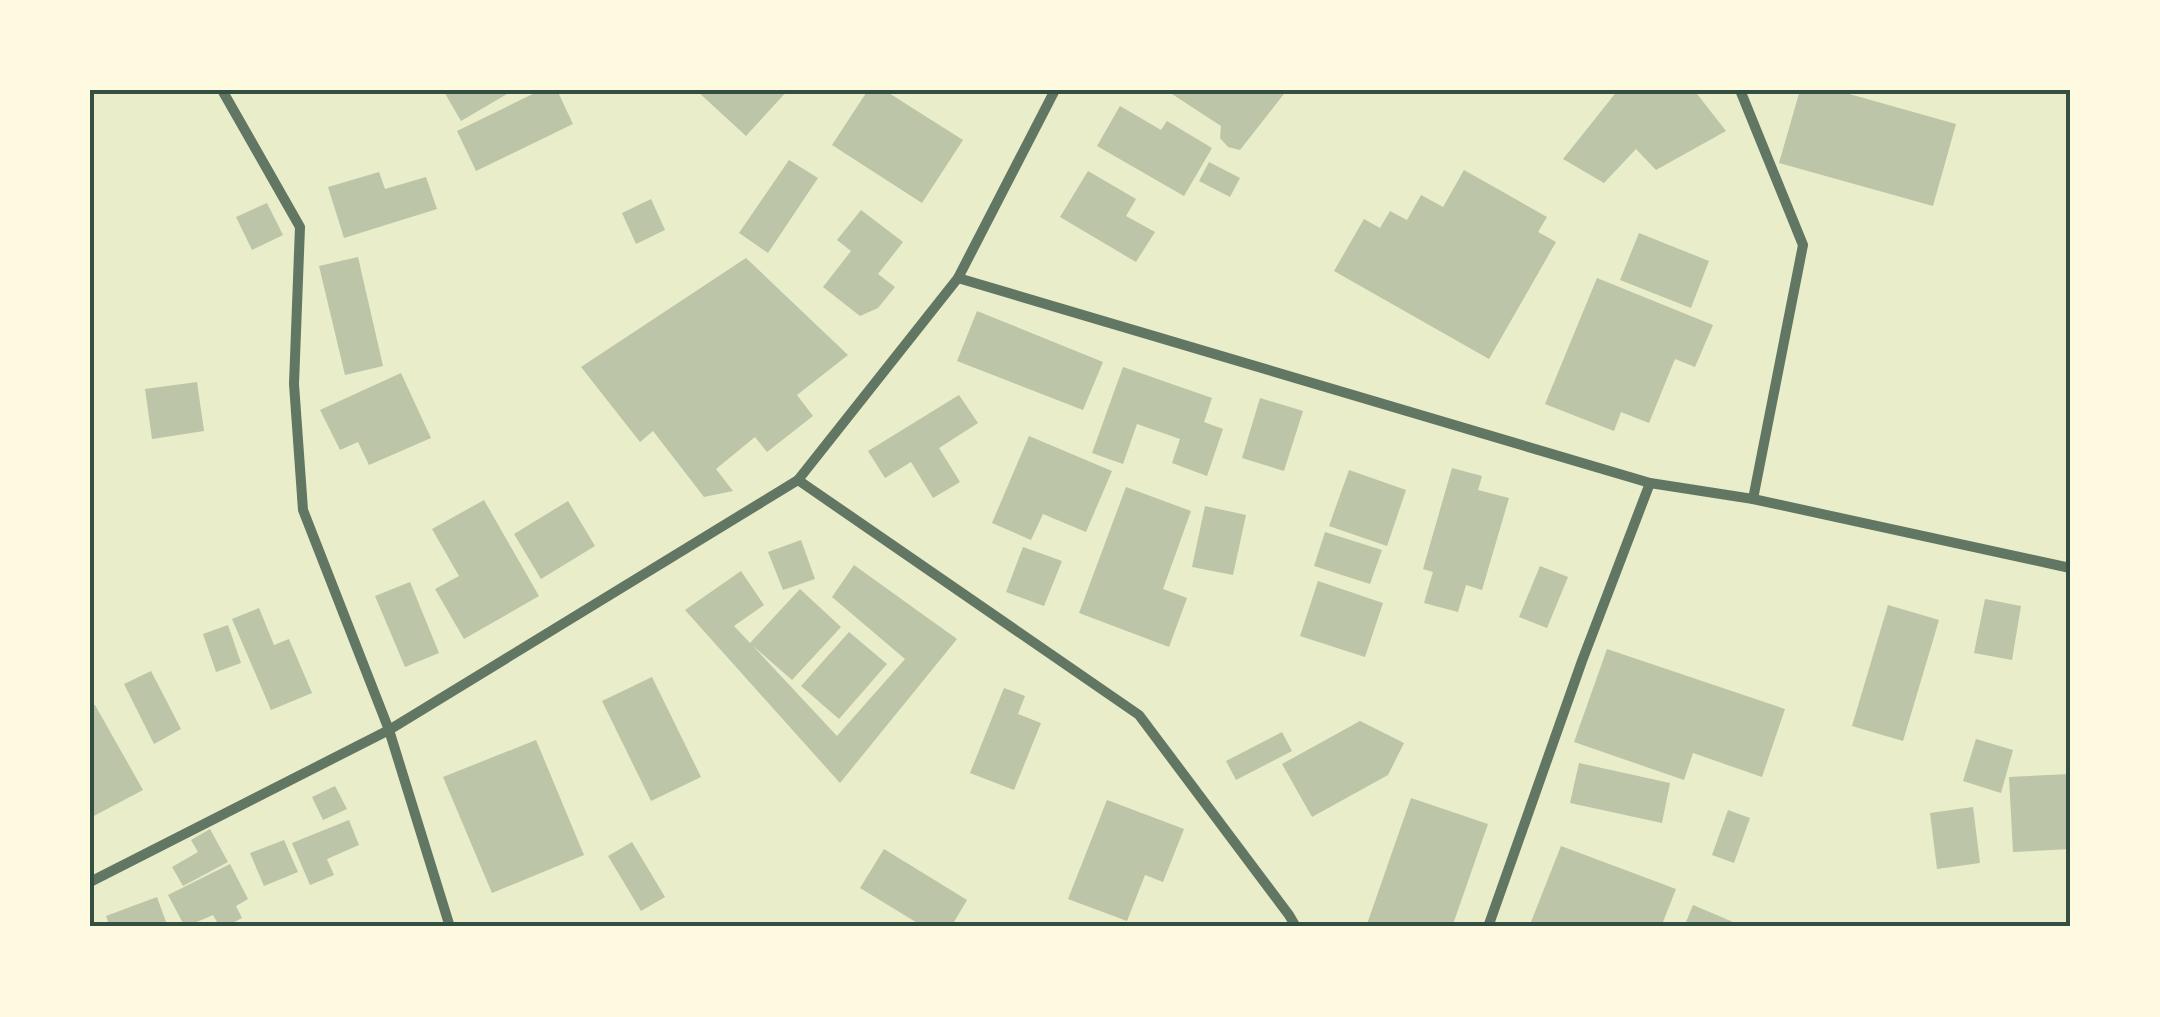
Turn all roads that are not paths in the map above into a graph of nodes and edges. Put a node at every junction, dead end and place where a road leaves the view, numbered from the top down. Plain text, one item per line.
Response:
1 (222, 90) edge
2 (1055, 90) edge
3 (1740, 90) edge
4 (958, 278) junction
5 (798, 480) junction
6 (1650, 482) junction
7 (1752, 499) junction
8 (2070, 568) edge
9 (390, 730) junction
10 (90, 882) edge
11 (450, 927) edge
12 (1296, 927) edge
13 (1488, 927) edge

1 - 9 street
2 - 4 street
3 - 7 street
4 - 5 street
4 - 6 street
5 - 9 street
5 - 12 street
6 - 7 street
6 - 13 street
7 - 8 street
9 - 10 street
9 - 11 street

